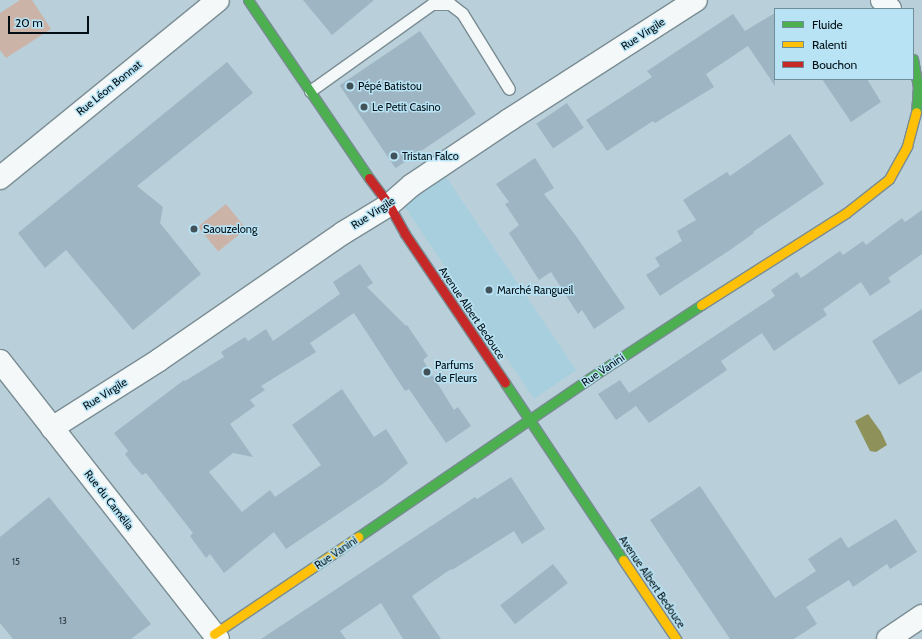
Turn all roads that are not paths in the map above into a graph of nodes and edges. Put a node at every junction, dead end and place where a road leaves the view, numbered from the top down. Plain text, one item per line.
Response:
1 (218, 0) edge
2 (248, 0) edge
3 (696, 0) edge
4 (882, 0) edge
5 (889, 8) edge
6 (914, 64) edge
7 (509, 89) dead end
8 (310, 91) junction
9 (0, 178) edge
10 (388, 205) junction
11 (0, 361) edge
12 (530, 421) junction
13 (52, 428) junction
14 (922, 616) edge
15 (216, 637) edge
16 (676, 639) edge
17 (888, 639) edge

1 - 9 street, Rue Léon Bonnat
2 - 8 street, Avenue Albert Bedouce
3 - 10 street, Rue Virgile
4 - 5 street
6 - 12 street, Rue Vanini
7 - 8 lane
8 - 10 street, Avenue Albert Bedouce
10 - 12 street, Avenue Albert Bedouce
10 - 13 street, Rue Virgile
11 - 13 street, Rue du Camélia
12 - 15 street, Rue Vanini
12 - 16 street, Avenue Albert Bedouce
13 - 15 street, Rue du Camélia
14 - 17 street

